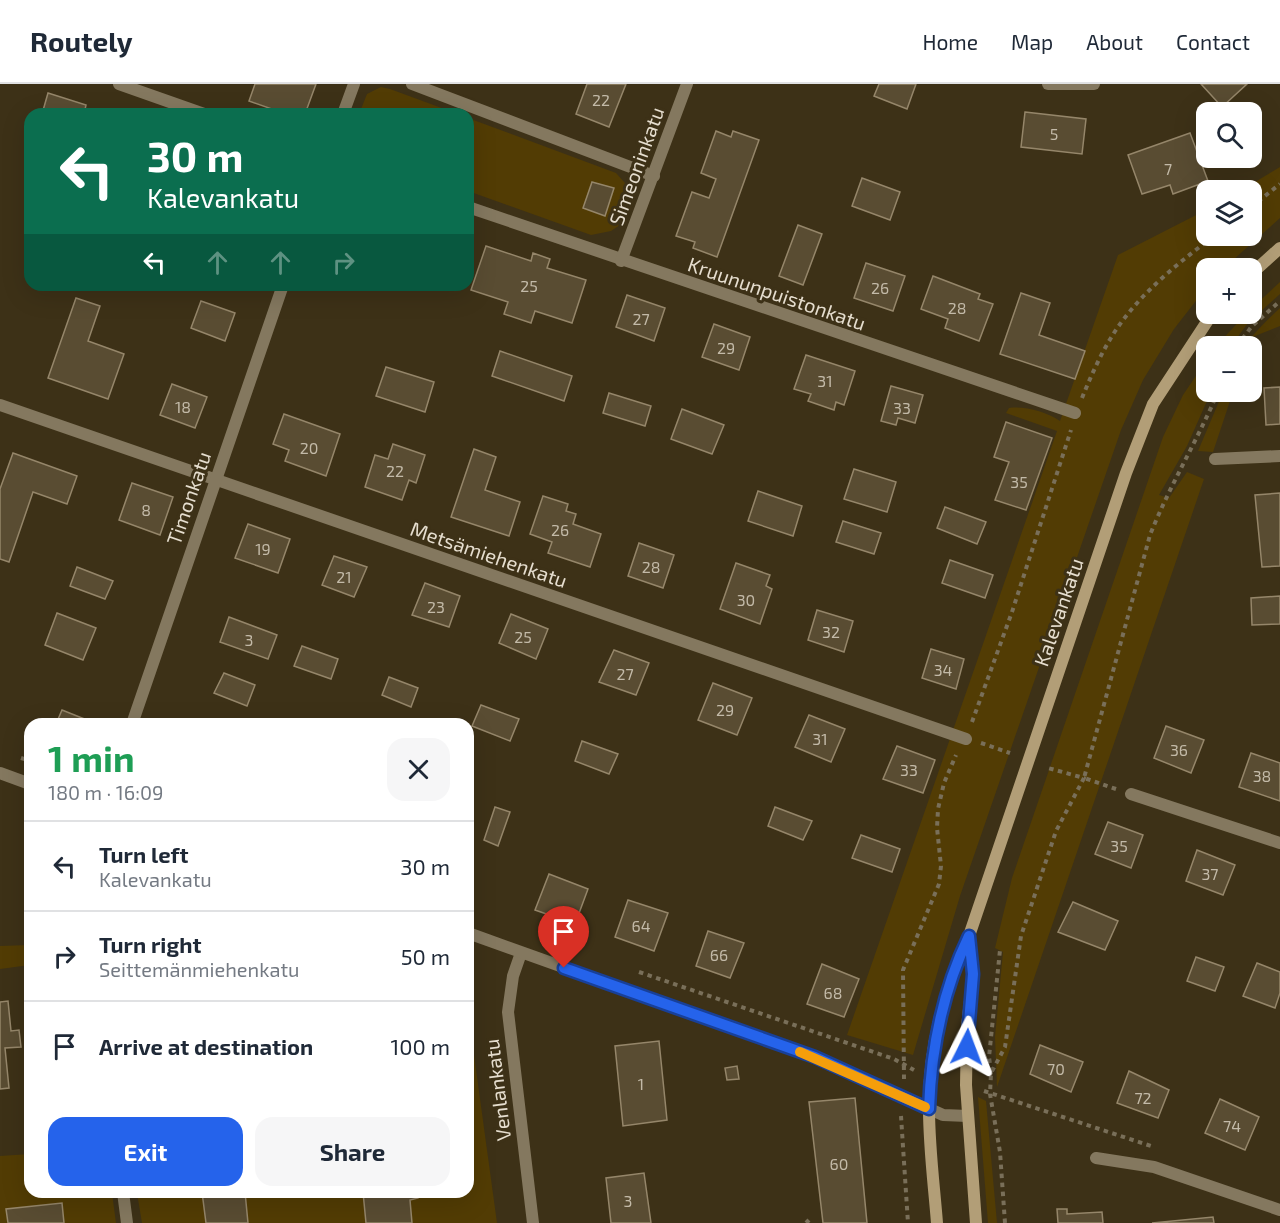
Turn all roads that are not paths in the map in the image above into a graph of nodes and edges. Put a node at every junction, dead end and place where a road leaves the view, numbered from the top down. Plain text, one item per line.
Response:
1 (119, 84) edge
2 (354, 84) edge
3 (412, 84) edge
4 (687, 84) edge
5 (1048, 84) edge
6 (1094, 84) edge
7 (187, 108) edge
8 (345, 108) edge
9 (654, 176) junction
10 (474, 209) edge
11 (1280, 248) edge
12 (621, 261) junction
13 (1262, 264) edge
14 (281, 291) edge
15 (1206, 324) edge
16 (0, 405) edge
17 (1075, 413) road end
18 (1280, 456) edge
19 (1215, 459) dead end
20 (214, 479) junction
21 (134, 718) edge
22 (966, 739) dead end
23 (0, 773) edge
24 (24, 782) edge
25 (1131, 794) road end
26 (1280, 843) edge
27 (474, 935) edge
28 (969, 936) junction
29 (521, 953) junction
30 (929, 1109) junction
31 (968, 1116) junction
32 (1096, 1158) dead end
33 (124, 1198) edge
34 (1280, 1210) edge
35 (127, 1223) edge
36 (533, 1223) edge
37 (937, 1223) edge
38 (976, 1223) edge

1 - 7 street
2 - 8 street
3 - 9 street
4 - 9 street, Simeoninkatu
5 - 6 street
9 - 12 street, Simeoninkatu
10 - 12 street, Kruununpuistonkatu
11 - 13 main road
12 - 17 street, Kruununpuistonkatu
14 - 20 street, Timonkatu
15 - 28 main road, Kalevankatu
16 - 20 street, Metsämiehenkatu
18 - 19 street
20 - 21 street, Timonkatu
20 - 22 street, Metsämiehenkatu
23 - 24 street
25 - 26 street
27 - 29 street
28 - 30 main road, Kalevankatu
28 - 31 main road, Kalevankatu
29 - 30 street
29 - 36 street, Venlankatu
30 - 31 street
30 - 37 main road, Kalevankatu
31 - 38 main road, Kalevankatu
32 - 34 street
33 - 35 street

